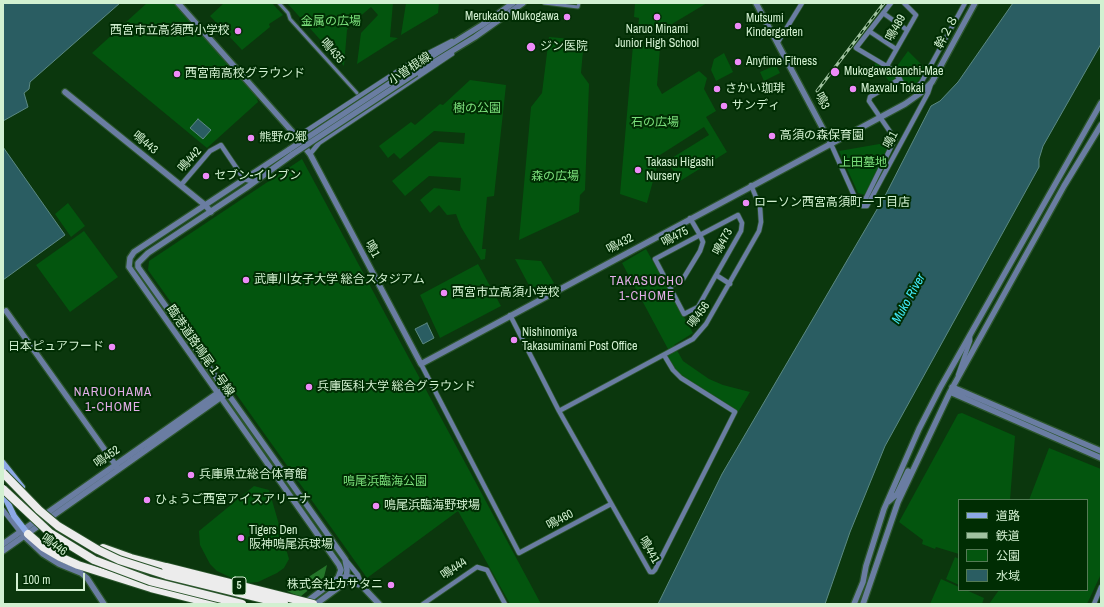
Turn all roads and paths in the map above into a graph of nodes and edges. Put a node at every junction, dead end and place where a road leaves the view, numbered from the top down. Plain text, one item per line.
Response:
1 (178, 3) edge
2 (279, 3) edge
3 (513, 3) edge
4 (523, 3) edge
5 (544, 3) edge
6 (579, 3) edge
7 (756, 3) edge
8 (802, 3) edge
9 (891, 3) edge
10 (904, 3) edge
11 (965, 3) edge
12 (975, 3) edge
13 (883, 13) junction
14 (907, 30) junction
15 (869, 31) junction
16 (474, 37) junction
17 (462, 38) junction
18 (778, 42) junction
19 (896, 49) junction
20 (887, 66) junction
21 (414, 70) junction
22 (900, 79) junction
23 (932, 82) junction
24 (65, 92) dead end
25 (357, 93) dead end
26 (1101, 103) edge
27 (880, 118) junction
28 (1101, 125) edge
29 (297, 137) junction
30 (831, 144) junction
31 (292, 151) junction
32 (310, 154) junction
33 (244, 179) junction
34 (254, 182) junction
35 (181, 185) junction
36 (751, 185) junction
37 (857, 202) junction
38 (205, 205) junction
39 (211, 212) junction
40 (690, 218) junction
41 (700, 235) junction
42 (716, 275) junction
43 (730, 284) junction
44 (670, 286) junction
45 (6, 311) dead end
46 (510, 315) junction
47 (970, 335) junction
48 (664, 355) junction
49 (421, 364) junction
50 (958, 377) junction
51 (951, 389) junction
52 (225, 391) junction
53 (218, 395) junction
54 (559, 411) junction
55 (922, 450) junction
56 (1101, 451) edge
57 (1101, 458) edge
58 (3, 463) edge
59 (117, 467) junction
60 (3, 473) edge
61 (3, 489) edge
62 (3, 493) edge
63 (887, 502) junction
64 (611, 504) junction
65 (3, 510) edge
66 (49, 515) junction
67 (24, 533) junction
68 (3, 544) edge
69 (3, 551) edge
70 (519, 553) joint
71 (345, 559) junction
72 (338, 578) junction
73 (346, 579) junction
74 (359, 579) junction
75 (362, 586) junction
76 (1101, 587) edge
77 (104, 604) edge
78 (214, 604) edge
79 (242, 604) edge
80 (284, 604) edge
81 (303, 604) edge
82 (313, 604) edge
83 (316, 604) edge
84 (379, 604) edge
85 (423, 604) edge
86 (505, 604) edge
87 (854, 604) edge
88 (863, 604) edge
89 (1094, 604) edge

1 - 29 street, 鳴1
2 - 25 street, 鳴435
3 - 17 street, 小曽根線
4 - 16 street, 小曽根線
5 - 6 street
7 - 18 street, 鳴3
8 - 18 street
9 - 13 street
10 - 14 street, 鳴489
11 - 22 street
12 - 23 street, 幹２８
13 - 14 street
13 - 15 street
14 - 19 street, 鳴489
15 - 19 street
15 - 20 street
16 - 21 street
16 - 32 street, 小曽根線
17 - 21 street
17 - 29 street, 小曽根線
18 - 30 street, 鳴3
19 - 20 street, 鳴489
20 - 22 street
21 - 31 street, bridge
22 - 27 street
23 - 27 street, 幹２８
23 - 37 street, 鳴1
24 - 35 street, 鳴443
26 - 47 street
27 - 30 street, 鳴432
27 - 37 street
28 - 50 street
29 - 32 street, 鳴1
30 - 36 street, 鳴432
30 - 37 street, 鳴3
31 - 33 street, 臨港道路鳴尾１号線
31 - 34 street, 臨港道路鳴尾１号線
32 - 49 street, 鳴1
33 - 34 street
33 - 35 street, 鳴442
33 - 38 street, 臨港道路鳴尾１号線
34 - 39 street, 臨港道路鳴尾１号線
35 - 38 street, 鳴443
36 - 40 street, 鳴432
36 - 43 street, 鳴456
38 - 39 street, 鳴443
38 - 53 street, 臨港道路鳴尾１号線
39 - 52 street, 臨港道路鳴尾１号線
40 - 41 street, 鳴473
40 - 46 street, 鳴432
41 - 42 street, 鳴473
41 - 44 street
41 - 44 street, 鳴475
42 - 43 street
42 - 44 street, 鳴475
43 - 48 street, 鳴456
45 - 59 street
46 - 49 street, 鳴432
46 - 54 street, 鳴441
47 - 50 street
47 - 63 street
48 - 54 street, 鳴456
48 - 64 street, 鳴441
49 - 70 street, 鳴1
50 - 51 street
51 - 55 street
51 - 56 street
51 - 57 street
52 - 53 street, 鳴452
52 - 71 street, 臨港道路鳴尾１号線
53 - 59 street, 鳴452
53 - 72 street, 臨港道路鳴尾１号線
54 - 64 street, 鳴441
55 - 63 street
55 - 88 street
58 - 66 main road
59 - 66 street, 鳴452
60 - 80 highway, 5, bridge
61 - 79 highway, 5, bridge
62 - 67 main road
63 - 87 street
64 - 70 street, 鳴460
65 - 67 street
66 - 67 street, 鳴452
66 - 82 highway, 5, bridge
67 - 68 street, 鳴452
67 - 69 street, 鳴452
67 - 77 street, 鳴446
67 - 78 highway
71 - 73 street, 臨港道路鳴尾１号線
71 - 74 street
72 - 73 street
72 - 81 street
73 - 74 street
73 - 75 street
73 - 83 street
74 - 75 street
75 - 84 street
76 - 89 street
85 - 86 street, 鳴444

